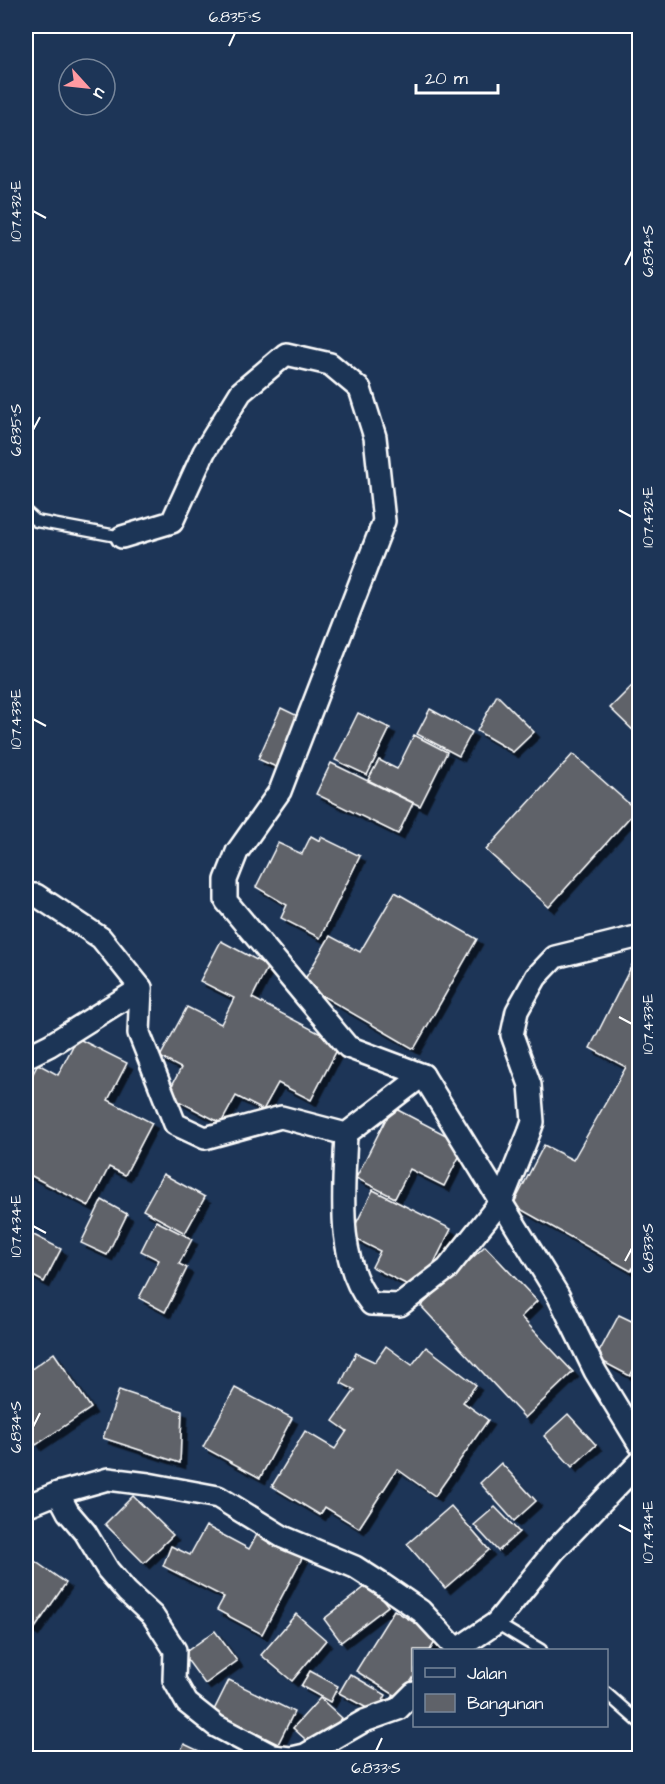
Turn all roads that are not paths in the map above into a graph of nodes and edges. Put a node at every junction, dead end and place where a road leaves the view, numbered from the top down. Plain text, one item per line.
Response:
1 (26, 512) edge
2 (122, 537) joint
3 (26, 895) edge
4 (639, 936) edge
5 (141, 988) junction
6 (26, 1057) edge
7 (423, 1075) junction
8 (346, 1134) junction
9 (502, 1200) junction
10 (639, 1445) edge
11 (639, 1462) edge
12 (58, 1493) junction
13 (26, 1506) edge
14 (496, 1623) junction
15 (456, 1649) edge
16 (458, 1649) edge
17 (539, 1649) edge
18 (413, 1694) edge
19 (608, 1694) edge
20 (639, 1723) edge
21 (291, 1758) edge

1 - 2 lane
2 - 7 street
3 - 5 street
4 - 9 street
5 - 6 street
5 - 8 street
7 - 8 street
7 - 9 street
8 - 9 street
9 - 10 street
11 - 14 street
12 - 13 street
12 - 15 street
12 - 21 street
14 - 16 street
14 - 17 lane
18 - 21 street
19 - 20 lane

